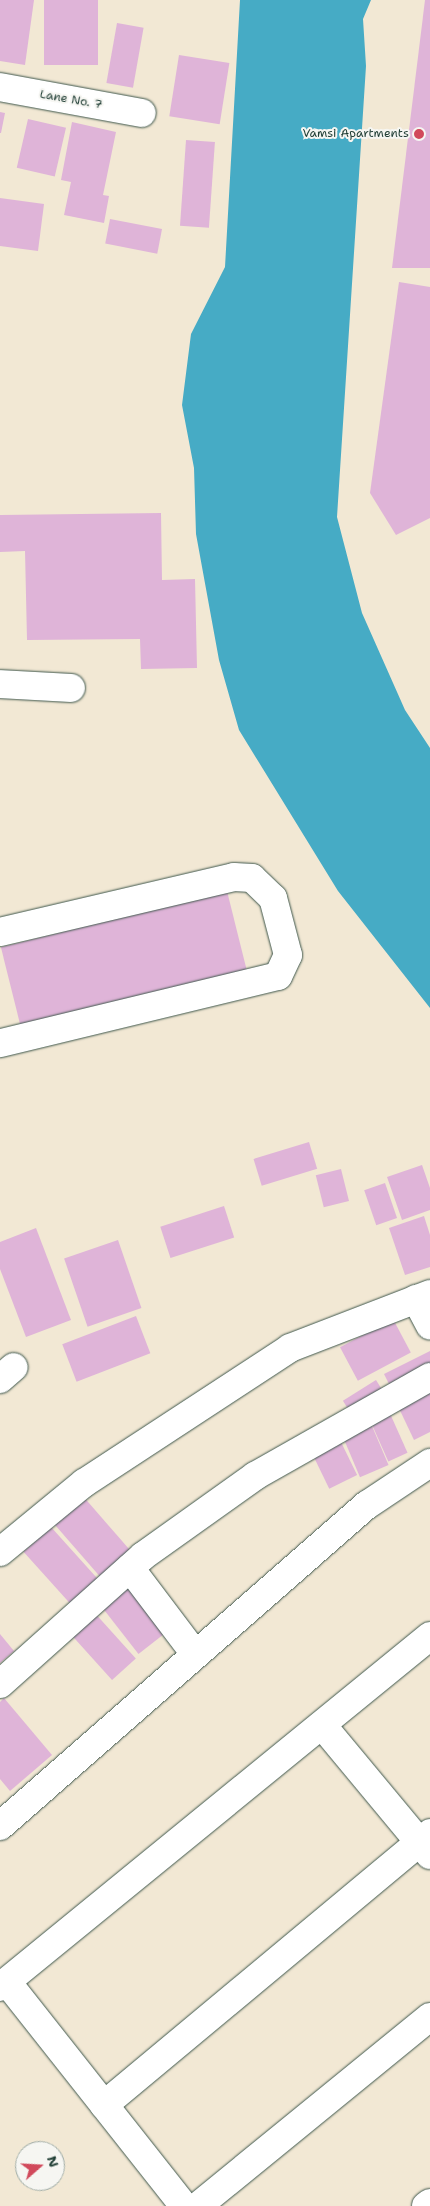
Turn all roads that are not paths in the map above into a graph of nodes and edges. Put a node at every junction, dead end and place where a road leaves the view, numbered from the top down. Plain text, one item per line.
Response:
1 (0, 87) edge
2 (142, 113) dead end
3 (0, 684) edge
4 (70, 688) dead end
5 (0, 932) edge
6 (0, 1043) edge
7 (423, 1296) edge
8 (430, 1325) edge
9 (430, 1377) edge
10 (430, 1463) edge
11 (0, 1552) edge
12 (130, 1568) junction
13 (430, 1636) edge
14 (195, 1654) junction
15 (0, 1684) edge
16 (322, 1725) junction
17 (0, 1826) edge
18 (427, 1843) edge
19 (3, 1984) edge
20 (430, 2017) edge
21 (104, 2105) junction
22 (430, 2203) edge
23 (184, 2206) edge
24 (198, 2206) edge
25 (426, 2206) edge

1 - 2 street, Lane No. 7
3 - 4 street
5 - 6 street
7 - 8 street
7 - 11 street
9 - 12 street
10 - 14 street
12 - 14 street
12 - 15 street
13 - 16 street
14 - 17 street
16 - 18 street
16 - 19 street
18 - 21 street
19 - 21 street
20 - 24 street
21 - 23 street
22 - 25 street

